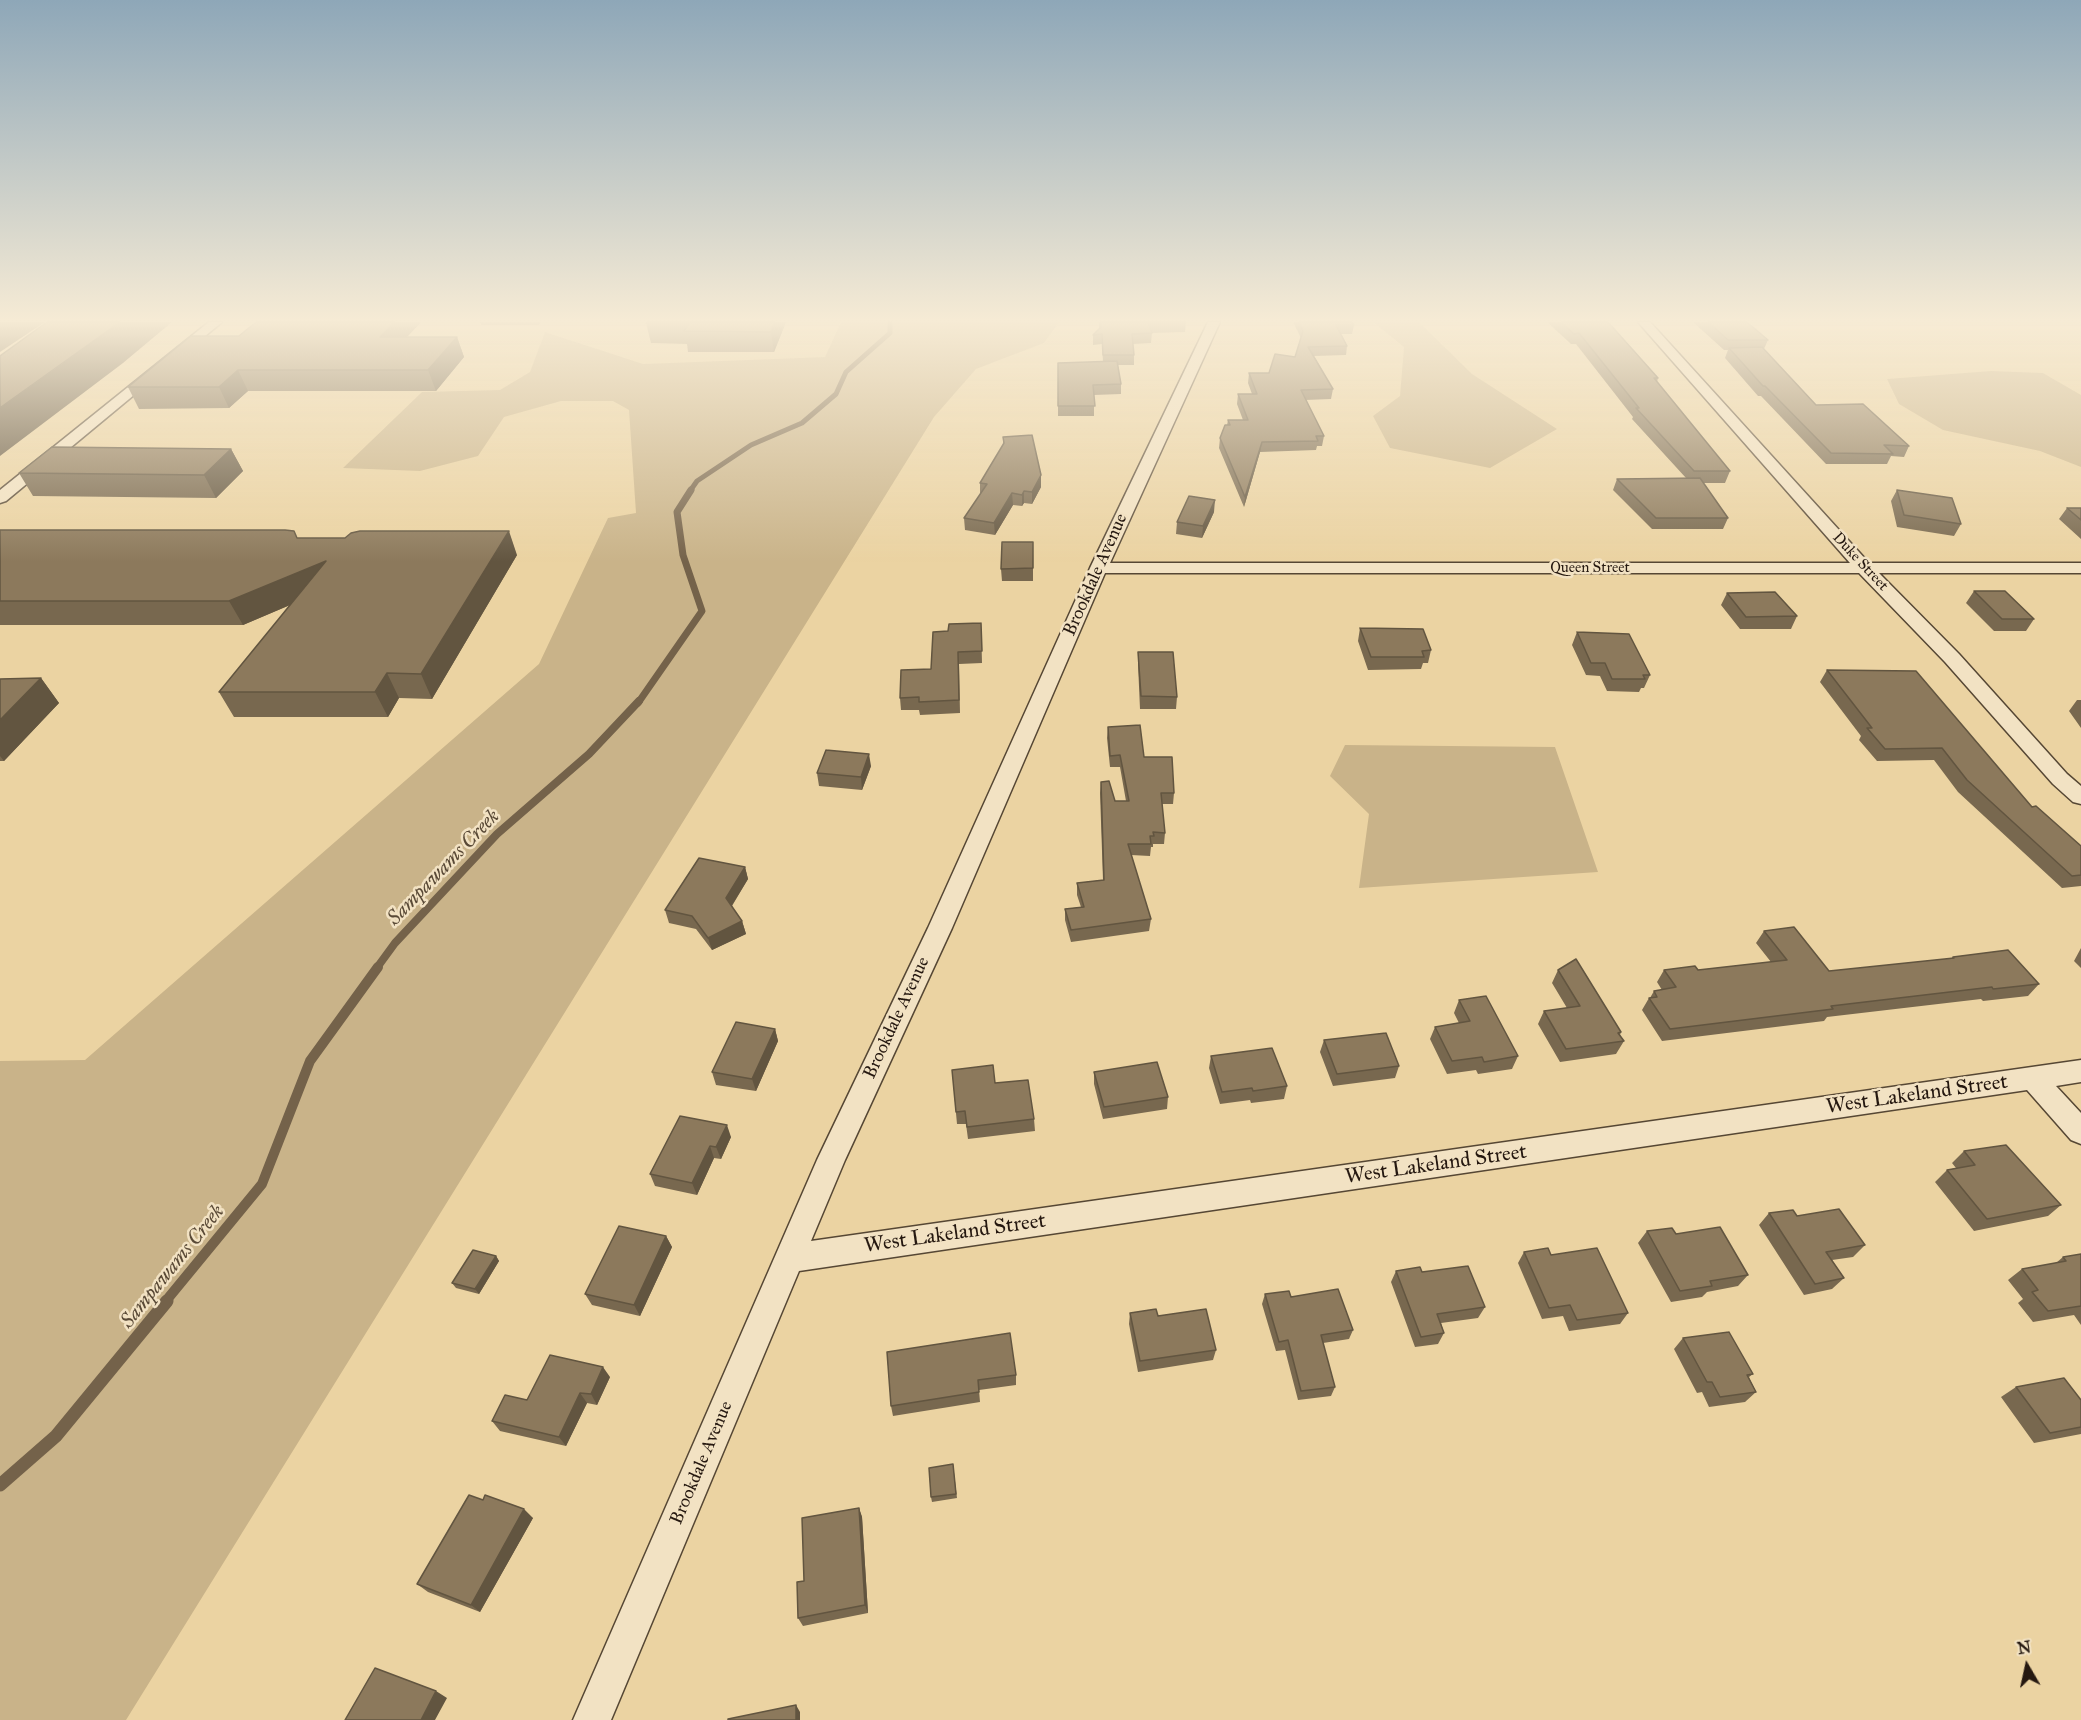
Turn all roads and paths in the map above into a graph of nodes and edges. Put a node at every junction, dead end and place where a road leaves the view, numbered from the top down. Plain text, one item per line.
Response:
1 (117, 402) edge
2 (1176, 402) edge
3 (1716, 402) edge
4 (0, 498) edge
5 (1099, 568) junction
6 (1864, 568) junction
7 (2081, 568) edge
8 (2081, 797) edge
9 (2081, 1071) edge
10 (2033, 1078) junction
11 (2081, 1132) edge
12 (790, 1258) junction
13 (592, 1720) edge

1 - 4 street
2 - 5 street, Brookdale Avenue
3 - 6 street, Duke Street
5 - 6 street, Queen Street
5 - 12 street, Brookdale Avenue
6 - 7 street, Queen Street
6 - 8 street, Duke Street
9 - 10 street, West Lakeland Street
10 - 11 street
10 - 12 street, West Lakeland Street
12 - 13 street, Brookdale Avenue

